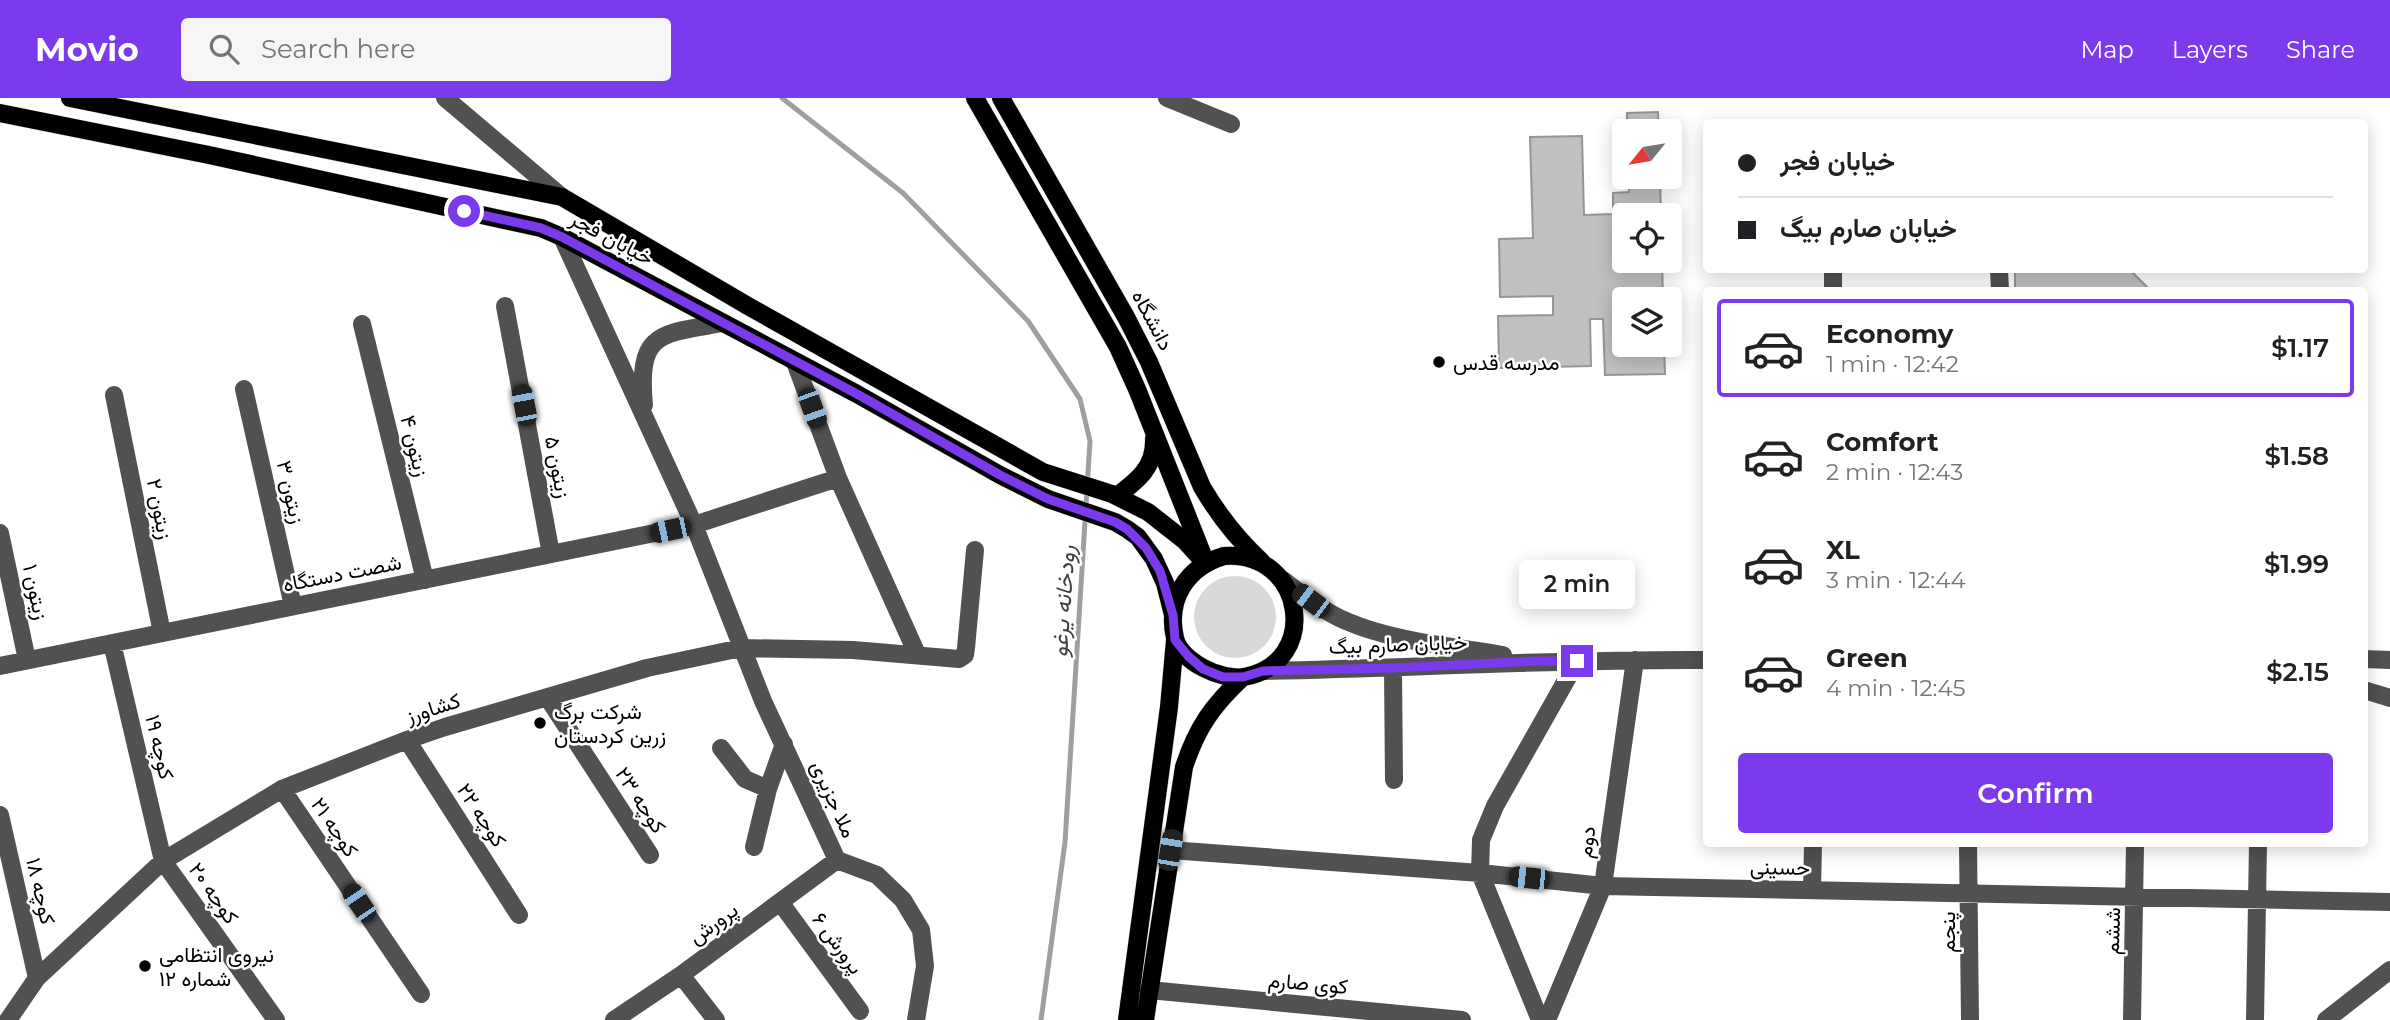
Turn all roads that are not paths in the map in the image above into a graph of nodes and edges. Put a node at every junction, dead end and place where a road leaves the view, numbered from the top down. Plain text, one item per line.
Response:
1 (70, 98) edge
2 (445, 98) edge
3 (975, 98) edge
4 (1001, 98) edge
5 (1167, 98) edge
6 (0, 113) edge
7 (1231, 124) dead end
8 (562, 197) junction
9 (562, 237) junction
10 (505, 306) dead end
11 (723, 323) junction
12 (362, 324) dead end
13 (795, 362) junction
14 (244, 389) dead end
15 (114, 395) dead end
16 (646, 419) junction
17 (1154, 435) junction
18 (838, 478) junction
19 (1115, 495) junction
20 (694, 525) junction
21 (0, 533) edge
22 (975, 550) dead end
23 (551, 554) junction
24 (1262, 562) junction
25 (1206, 563) junction
26 (425, 580) junction
27 (1283, 580) junction
28 (293, 606) junction
29 (1173, 615) junction
30 (162, 633) junction
31 (1175, 640) junction
32 (112, 643) junction
33 (741, 648) junction
34 (917, 654) junction
35 (2368, 659) edge
36 (27, 660) junction
37 (1635, 660) junction
38 (1703, 660) edge
39 (2390, 660) edge
40 (1534, 661) junction
41 (1577, 661) junction
42 (0, 666) edge
43 (1393, 668) junction
44 (1263, 671) junction
45 (1243, 677) junction
46 (2368, 691) edge
47 (548, 698) junction
48 (2390, 698) edge
49 (407, 740) junction
50 (784, 744) junction
51 (721, 748) dead end
52 (1394, 780) dead end
53 (282, 789) junction
54 (768, 789) junction
55 (0, 814) edge
56 (754, 846) dead end
57 (1813, 847) edge
58 (1969, 847) edge
59 (2135, 847) edge
60 (2258, 847) edge
61 (1170, 850) junction
62 (650, 855) dead end
63 (837, 860) junction
64 (163, 861) junction
65 (1480, 873) junction
66 (1603, 886) junction
67 (1812, 890) junction
68 (1969, 894) junction
69 (2135, 897) junction
70 (2257, 900) junction
71 (780, 902) junction
72 (2390, 902) edge
73 (519, 915) dead end
74 (2390, 970) edge
75 (681, 975) junction
76 (37, 978) junction
77 (1149, 990) junction
78 (421, 994) dead end
79 (860, 1011) dead end
80 (8, 1020) edge
81 (276, 1020) edge
82 (614, 1020) edge
83 (716, 1020) edge
84 (916, 1020) edge
85 (1127, 1020) edge
86 (1145, 1020) edge
87 (1462, 1020) edge
88 (1540, 1020) edge
89 (1547, 1020) edge
90 (1970, 1020) edge
91 (2132, 1020) edge
92 (2255, 1020) edge
93 (2326, 1020) edge

1 - 8 main road, خیابان فجر
2 - 8 street
3 - 17 main road, دانشگاه
4 - 24 main road, دانشگاه
5 - 7 street
6 - 9 main road, خیابان فجر
8 - 19 main road, خیابان فجر
9 - 11 main road, خیابان فجر
9 - 16 street, ملا جزیری
10 - 23 street, زیتون ۵
11 - 13 main road, خیابان فجر
11 - 16 street
12 - 26 street, زیتون ۴
13 - 18 street
13 - 29 main road, خیابان فجر
14 - 28 street, زیتون ۳
15 - 30 street, زیتون ۲
16 - 20 street, ملا جزیری
17 - 19 main road
17 - 25 main road, دانشگاه
18 - 20 street, شصت دستگاه
18 - 34 street
19 - 25 main road, خیابان فجر
20 - 23 street, شصت دستگاه
20 - 33 street, ملا جزیری
21 - 36 street, زیتون ۱
22 - 34 street, کشاورز
23 - 26 street, شصت دستگاه
24 - 25 main road
24 - 27 main road
25 - 29 main road
26 - 28 street, شصت دستگاه
27 - 40 street, خیابان صارم بیگ
27 - 44 main road
28 - 30 street, شصت دستگاه
29 - 31 main road
30 - 32 street, شصت دستگاه
31 - 45 main road
31 - 85 main road
32 - 36 street, شصت دستگاه
32 - 64 street, کوچه ۱۹
33 - 34 street, کشاورز
33 - 47 street, کشاورز
33 - 50 street, ملا جزیری
35 - 39 street
36 - 42 street, شصت دستگاه
37 - 38 street, خیابان صارم بیگ
37 - 41 street, خیابان صارم بیگ
37 - 66 street, دوم
40 - 41 street, خیابان صارم بیگ
40 - 43 street, خیابان صارم بیگ
41 - 65 street
43 - 44 street, خیابان صارم بیگ
43 - 52 street
44 - 45 main road
45 - 61 main road
46 - 48 street
47 - 49 street, کشاورز
47 - 62 street, کوچه ۲۳
49 - 53 street, کشاورز
49 - 73 street, کوچه ۲۲
50 - 54 street
50 - 63 street, ملا جزیری
51 - 54 street
53 - 64 street, کشاورز
53 - 78 street, کوچه ۲۱
54 - 56 street
55 - 76 street, کوچه ۱۸
57 - 67 street
58 - 68 street, پنجم
59 - 69 street, ششم
60 - 70 street
61 - 65 street, حسینی
61 - 77 main road
63 - 71 street, پرورش
63 - 84 street, ملا جزیری
64 - 76 street, کشاورز
64 - 81 street, کوچه ۲۰
65 - 66 street, حسینی
65 - 88 street
66 - 67 street, حسینی
66 - 89 street, دوم
67 - 68 street, حسینی
68 - 69 street, حسینی
68 - 90 street, پنجم
69 - 70 street, حسینی
69 - 91 street, ششم
70 - 72 street, حسینی
70 - 92 street
71 - 75 street, پرورش
71 - 79 street, پرورش ۶
74 - 93 street
75 - 82 street, پرورش
75 - 83 street
76 - 80 street, کشاورز
77 - 86 main road
77 - 87 street, کوی صارم

